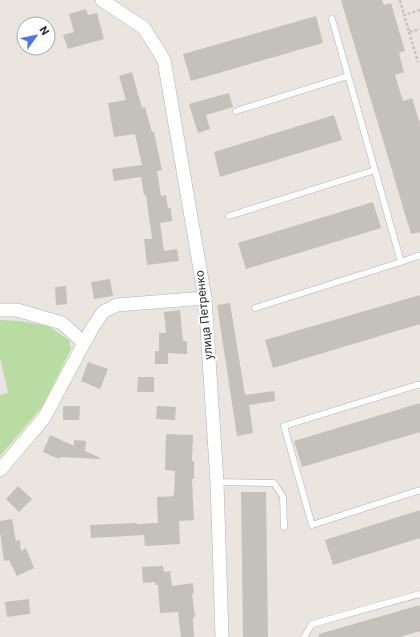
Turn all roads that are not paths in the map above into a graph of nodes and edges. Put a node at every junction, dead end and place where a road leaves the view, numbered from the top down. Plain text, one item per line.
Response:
1 (102, 0) edge
2 (332, 19) dead end
3 (348, 76) junction
4 (236, 111) dead end
5 (375, 170) junction
6 (229, 216) dead end
7 (420, 255) edge
8 (401, 262) junction
9 (205, 298) junction
10 (255, 308) dead end
11 (0, 310) edge
12 (84, 343) junction
13 (420, 384) edge
14 (0, 470) edge
15 (216, 482) junction
16 (420, 490) edge
17 (284, 527) dead end
18 (420, 594) edge
19 (222, 637) edge
20 (304, 637) edge

1 - 9 street, улица Петренко
2 - 3 lane
3 - 4 lane
3 - 5 lane
5 - 6 lane
5 - 8 lane
7 - 8 lane
8 - 10 lane
9 - 12 street
9 - 15 street, улица Петренко
11 - 12 street
12 - 14 street
13 - 16 lane
15 - 17 lane
15 - 19 street, улица Петренко
18 - 20 lane

